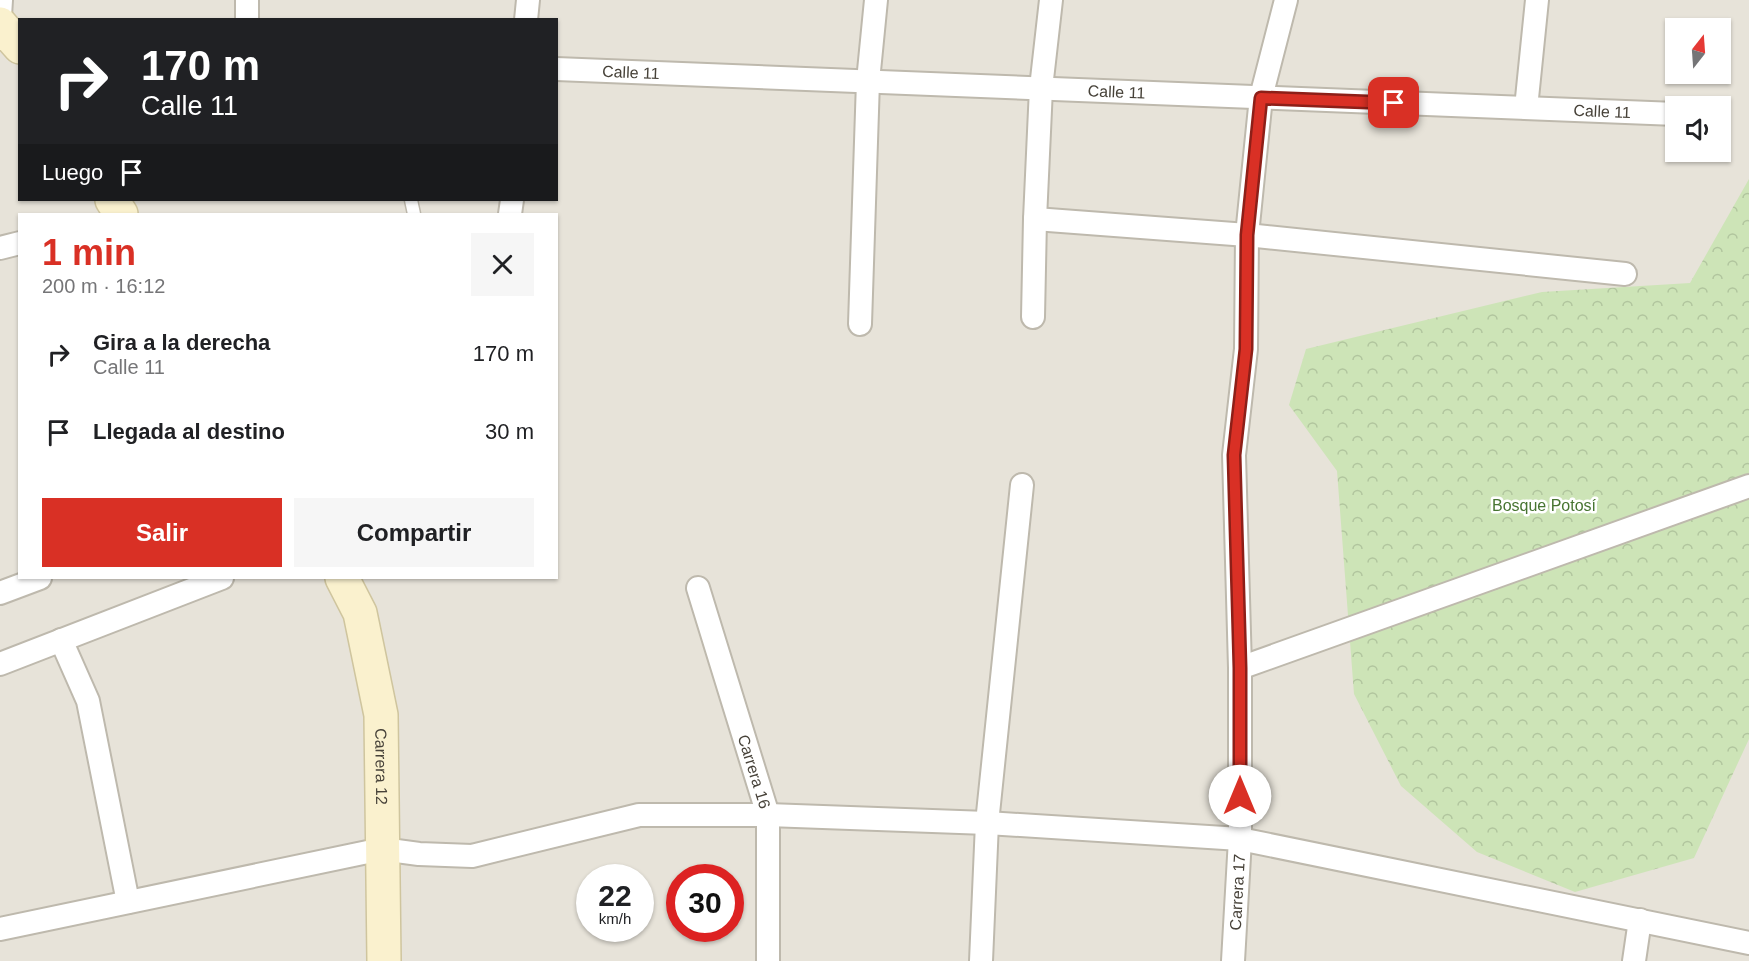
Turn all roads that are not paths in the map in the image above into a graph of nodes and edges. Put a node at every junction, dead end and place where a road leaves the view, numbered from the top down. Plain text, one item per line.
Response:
1 (1, 0) edge
2 (247, 0) edge
3 (528, 0) edge
4 (876, 0) edge
5 (1051, 0) edge
6 (1286, 0) edge
7 (1537, 0) edge
8 (0, 16) edge
9 (247, 18) edge
10 (526, 18) edge
11 (0, 24) edge
12 (18, 45) edge
13 (18, 48) edge
14 (0, 53) edge
15 (558, 69) edge
16 (868, 81) junction
17 (1041, 88) junction
18 (1261, 98) junction
19 (1526, 108) junction
20 (1665, 114) edge
21 (1035, 219) junction
22 (1247, 235) junction
23 (18, 244) edge
24 (0, 248) edge
25 (1625, 274) dead end
26 (1034, 317) dead end
27 (860, 324) dead end
28 (1022, 485) dead end
29 (1749, 486) edge
30 (37, 579) edge
31 (219, 579) edge
32 (343, 579) edge
33 (699, 588) dead end
34 (0, 593) edge
35 (61, 640) junction
36 (0, 664) edge
37 (1240, 668) junction
38 (768, 815) junction
39 (987, 823) junction
40 (1240, 839) junction
41 (382, 849) junction
42 (128, 902) junction
43 (1640, 921) junction
44 (0, 929) edge
45 (1749, 943) edge
46 (384, 961) edge
47 (768, 961) edge
48 (981, 961) edge
49 (1233, 961) edge
50 (1634, 961) edge

1 - 8 street
2 - 9 street
3 - 10 street
4 - 16 street
5 - 17 street
6 - 18 street, Carrera 17
7 - 19 street
11 - 12 main road
13 - 14 street
15 - 16 street, Calle 11
16 - 17 street, Calle 11
16 - 27 street
17 - 18 street, Calle 11
17 - 21 street
18 - 19 street, Calle 11
18 - 22 street, Carrera 17
19 - 20 street, Calle 11
21 - 22 street
21 - 26 street
22 - 25 street
22 - 37 street, Carrera 17
23 - 24 street
28 - 39 street
29 - 37 street
30 - 34 street
31 - 35 street
32 - 41 main road, Carrera 12
33 - 38 street, Carrera 16
35 - 36 street
35 - 42 street
37 - 40 street, Carrera 17
38 - 39 street
38 - 41 street
38 - 47 street, Carrera 16
39 - 40 street
39 - 48 street
40 - 43 street
40 - 49 street, Carrera 17
41 - 42 street
41 - 46 main road, Carrera 12
42 - 44 street
43 - 45 street
43 - 50 street

